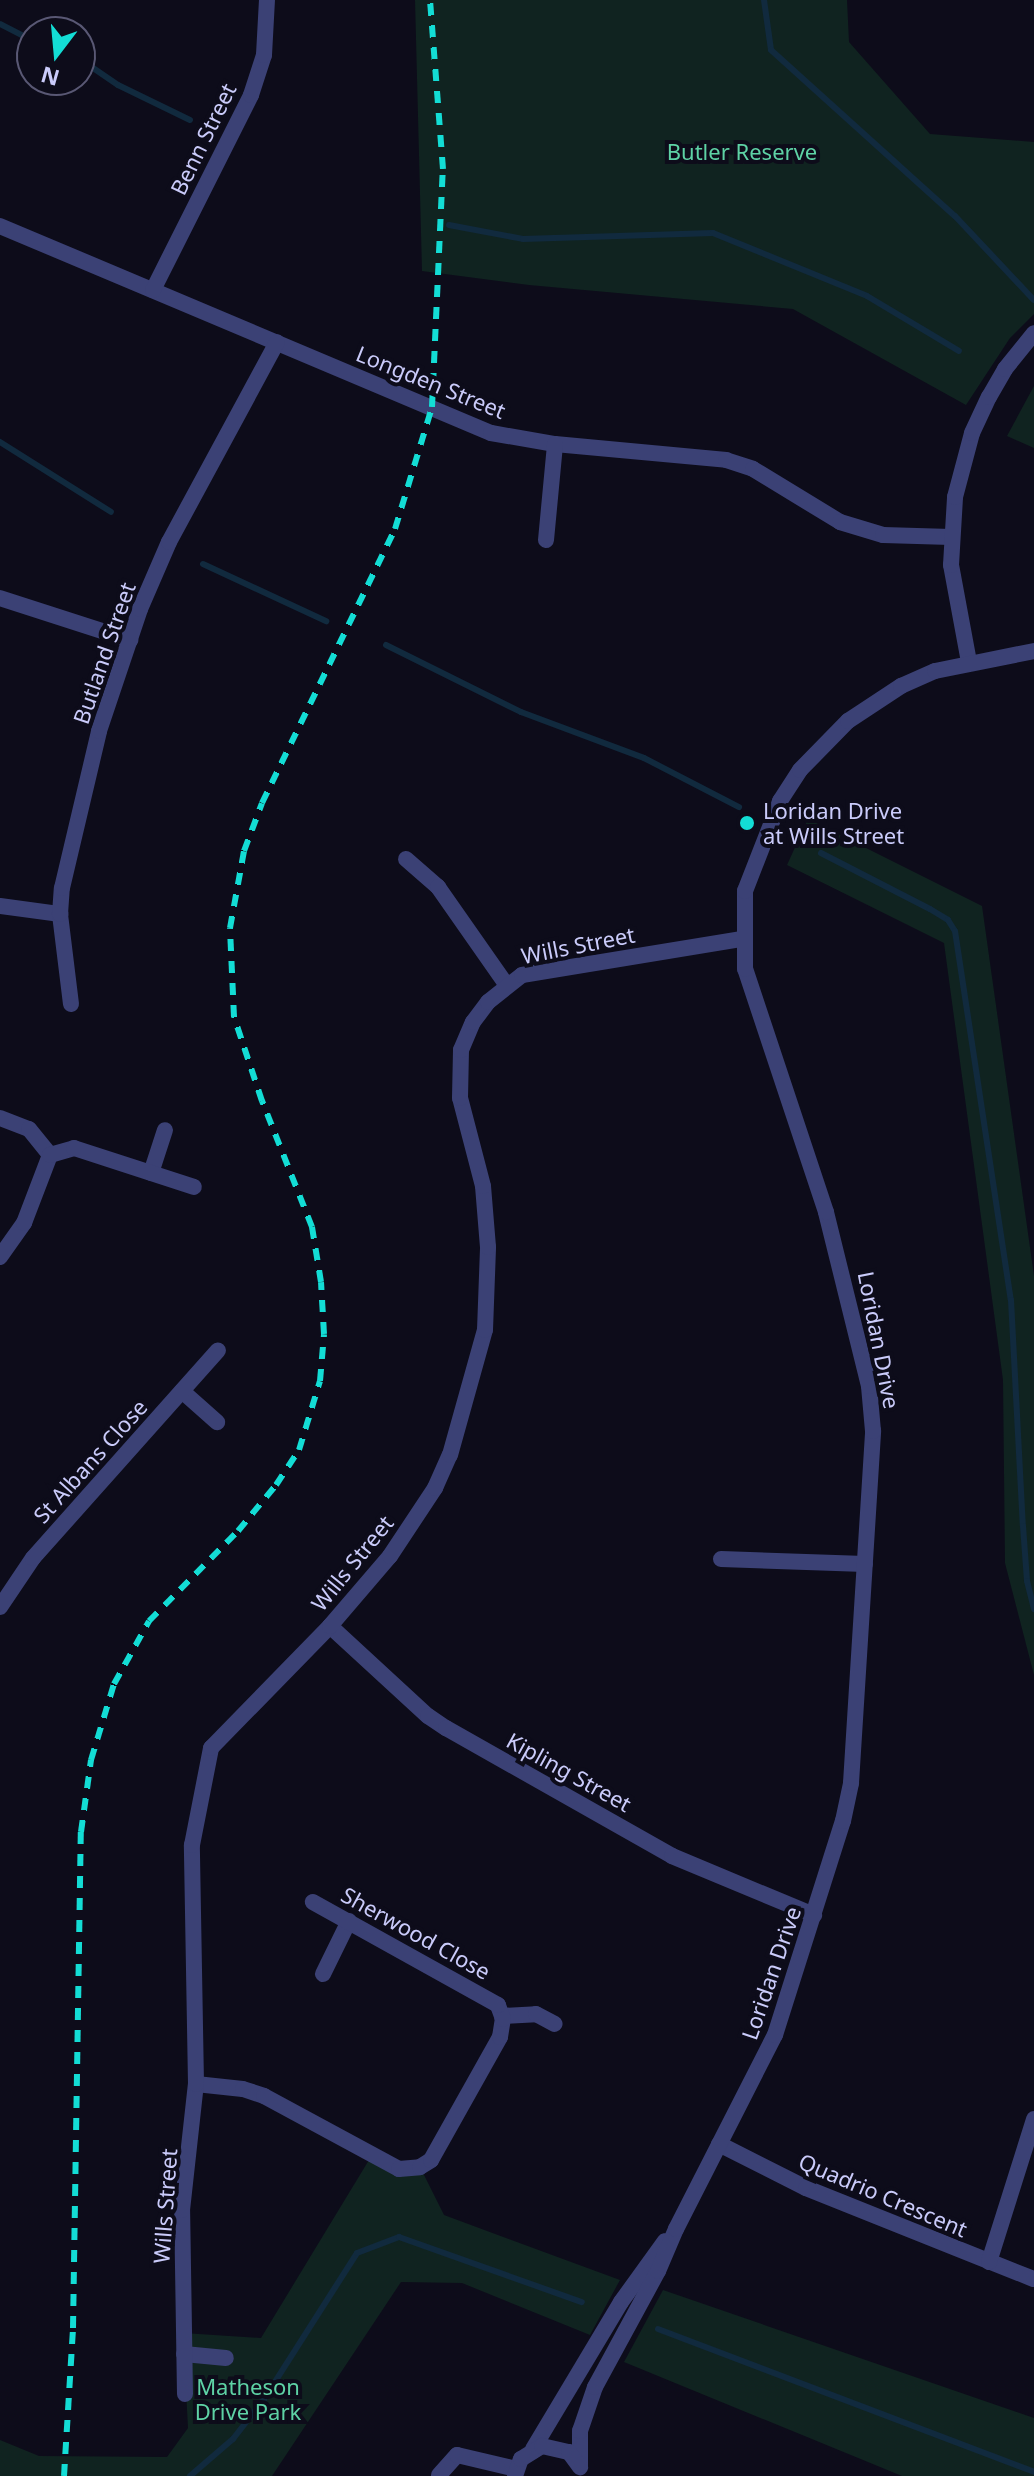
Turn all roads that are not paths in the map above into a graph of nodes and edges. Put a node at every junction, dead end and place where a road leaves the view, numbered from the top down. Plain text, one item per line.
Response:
1 (264, 1) edge
2 (0, 226) edge
3 (153, 290) junction
4 (1034, 333) edge
5 (277, 342) junction
6 (555, 444) junction
7 (951, 537) junction
8 (546, 540) dead end
9 (0, 598) edge
10 (130, 640) junction
11 (1034, 651) edge
12 (969, 662) junction
13 (406, 859) dead end
14 (0, 906) edge
15 (60, 914) junction
16 (742, 939) junction
17 (506, 984) junction
18 (71, 1004) dead end
19 (0, 1118) edge
20 (165, 1130) dead end
21 (50, 1155) junction
22 (151, 1173) junction
23 (194, 1187) dead end
24 (0, 1257) edge
25 (218, 1350) dead end
26 (182, 1391) junction
27 (217, 1422) dead end
28 (721, 1559) dead end
29 (865, 1564) junction
30 (0, 1607) edge
31 (330, 1626) junction
32 (313, 1902) dead end
33 (814, 1915) junction
34 (349, 1921) junction
35 (323, 1974) dead end
36 (502, 2016) junction
37 (555, 2024) dead end
38 (196, 2084) junction
39 (1034, 2119) edge
40 (719, 2144) junction
41 (676, 2229) junction
42 (989, 2262) junction
43 (1034, 2279) edge
44 (184, 2354) junction
45 (226, 2358) dead end
46 (185, 2394) dead end
47 (533, 2449) junction
48 (515, 2473) edge
49 (583, 2473) edge
50 (439, 2475) edge

1 - 3 street, Benn Street
2 - 3 street, Longden Street
3 - 5 street, Longden Street
4 - 7 street
5 - 6 street, Longden Street
5 - 10 street, Butland Street
6 - 7 street, Longden Street
6 - 8 street
7 - 12 street
9 - 10 street
10 - 15 street, Butland Street
11 - 12 street, Loridan Drive
12 - 16 street, Loridan Drive
13 - 17 street
14 - 15 street
15 - 18 street, Butland Street
16 - 17 street, Wills Street
16 - 29 street, Loridan Drive
17 - 31 street, Wills Street
19 - 21 street
20 - 22 street
21 - 22 street
21 - 24 street
22 - 23 street
25 - 26 street, St Albans Close
26 - 27 street
26 - 30 street, St Albans Close
28 - 29 street
29 - 33 street, Loridan Drive
31 - 33 street, Kipling Street
31 - 38 street, Wills Street
32 - 34 street, Sherwood Close
33 - 40 street, Loridan Drive
34 - 35 street
34 - 36 street, Sherwood Close
36 - 37 street
36 - 38 street
38 - 44 street, Wills Street
39 - 42 street
40 - 41 street, Loridan Drive
40 - 42 street, Quadrio Crescent
41 - 47 street, Loridan Drive
41 - 49 street, Loridan Drive
42 - 43 street, Quadrio Crescent
44 - 45 street
44 - 46 street, Wills Street
47 - 48 street, Loridan Drive
47 - 49 street
48 - 50 street

